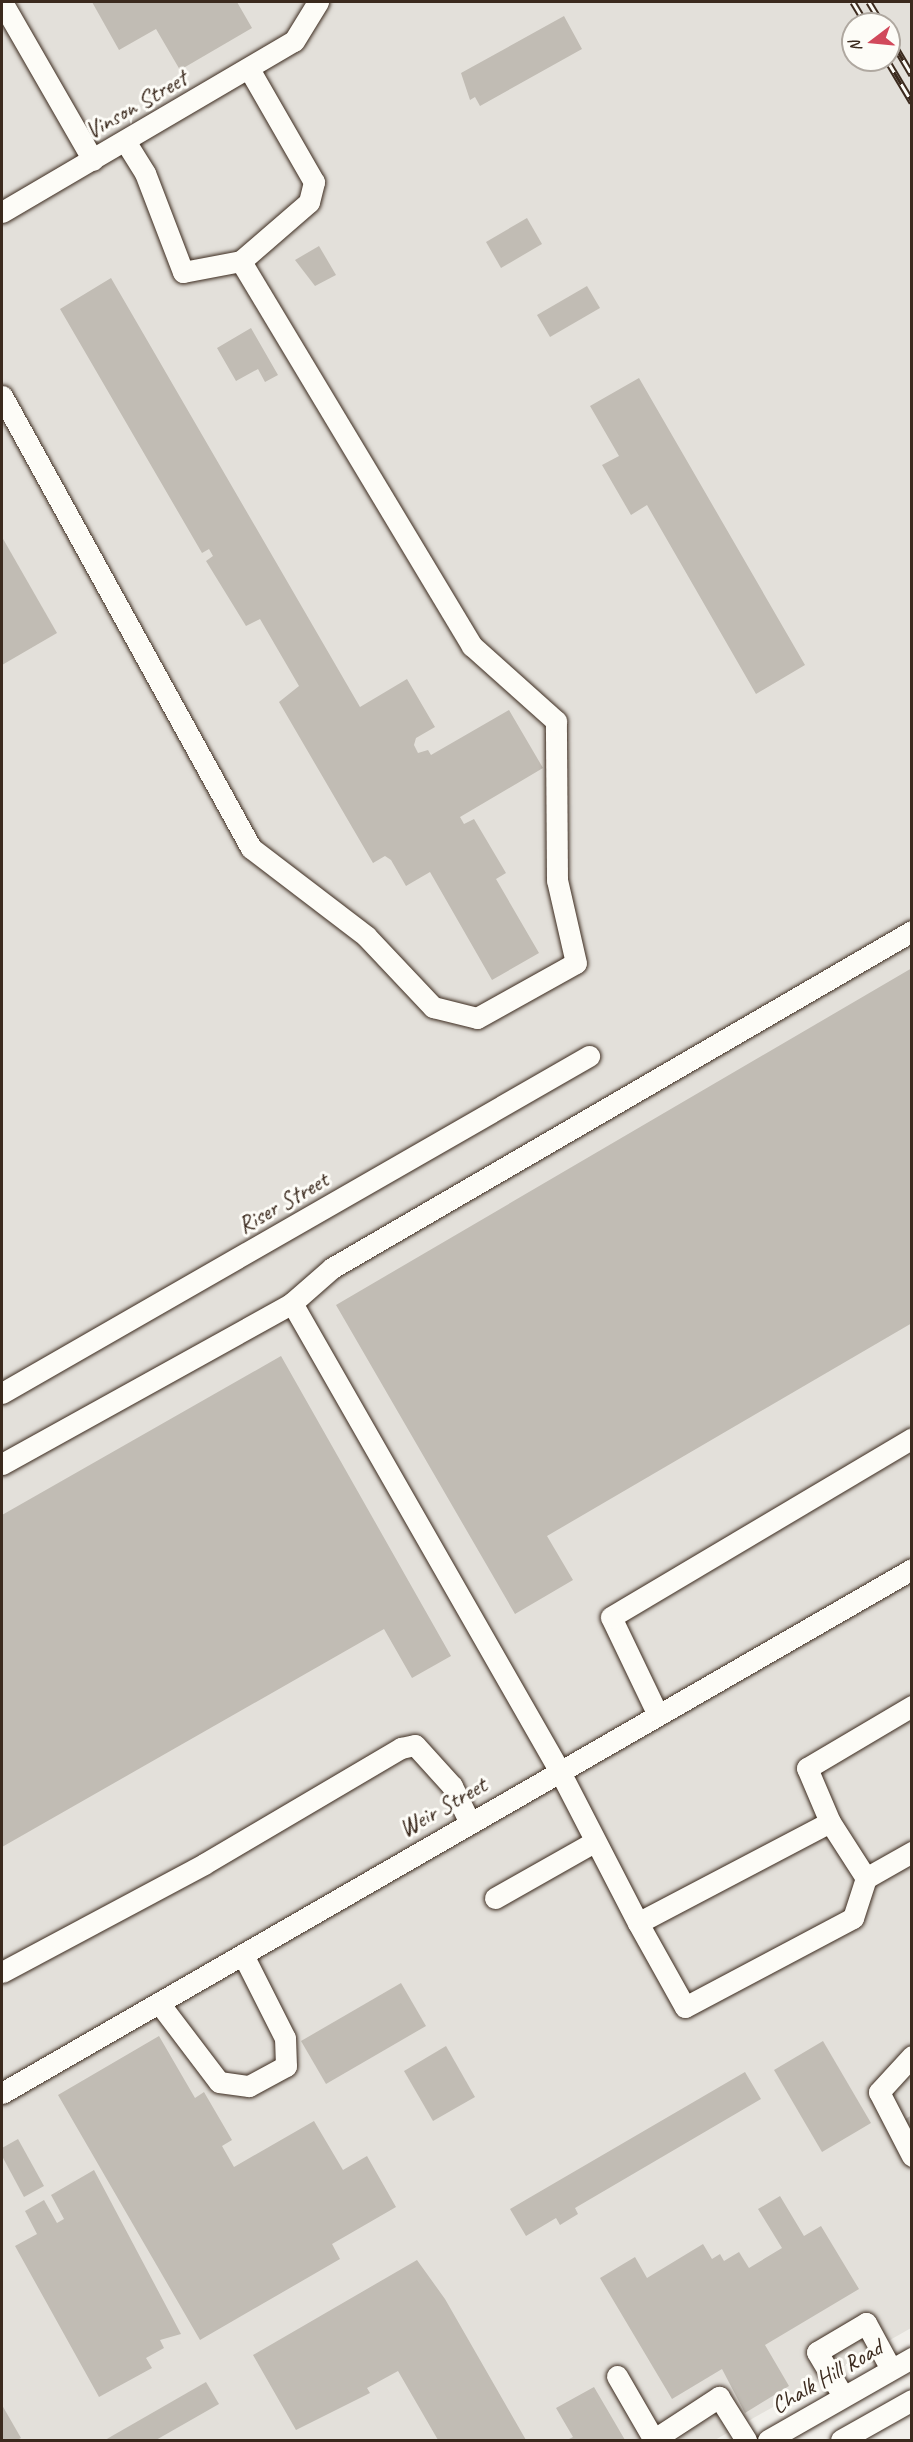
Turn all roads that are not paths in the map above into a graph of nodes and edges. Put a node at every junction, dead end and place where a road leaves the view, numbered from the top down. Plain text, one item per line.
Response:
1 (2, 2) edge
2 (317, 2) edge
3 (249, 69) junction
4 (125, 141) junction
5 (93, 160) junction
6 (2, 212) edge
7 (241, 261) junction
8 (2, 396) edge
9 (912, 931) edge
10 (589, 1056) dead end
11 (292, 1303) junction
12 (2, 1394) edge
13 (912, 1438) edge
14 (2, 1464) edge
15 (912, 1569) edge
16 (912, 1706) edge
17 (657, 1713) junction
18 (559, 1770) junction
19 (469, 1821) junction
20 (830, 1822) junction
21 (594, 1842) junction
22 (912, 1852) edge
23 (866, 1878) junction
24 (495, 1898) dead end
25 (638, 1923) junction
26 (243, 1955) junction
27 (2, 1972) edge
28 (159, 2003) junction
29 (912, 2056) edge
30 (2, 2092) edge
31 (912, 2156) edge
32 (912, 2358) edge
33 (891, 2369) junction
34 (617, 2376) dead end
35 (843, 2396) junction
36 (912, 2400) edge
37 (654, 2440) edge
38 (746, 2440) edge
39 (768, 2440) edge
40 (841, 2440) edge

1 - 5 street
2 - 3 street, Vinson Street
3 - 4 street, Vinson Street
3 - 7 street
4 - 5 street, Vinson Street
4 - 7 street
5 - 6 street, Vinson Street
7 - 8 street
9 - 11 street
10 - 12 street, Riser Street
11 - 14 street
11 - 18 street
13 - 17 street
15 - 17 street, Weir Street
16 - 20 street
17 - 18 street, Weir Street
18 - 19 street, Weir Street
18 - 21 street
19 - 26 street, Weir Street
19 - 27 street
20 - 23 street
20 - 25 street
21 - 24 street
21 - 25 street
22 - 23 street
23 - 25 street
26 - 28 street, Weir Street
26 - 28 street
28 - 30 street, Weir Street
29 - 31 street
32 - 33 street, Chalk Hill Road
33 - 35 street, Chalk Hill Road
33 - 35 street
34 - 37 street
35 - 39 street, Chalk Hill Road
36 - 40 street
37 - 38 street

